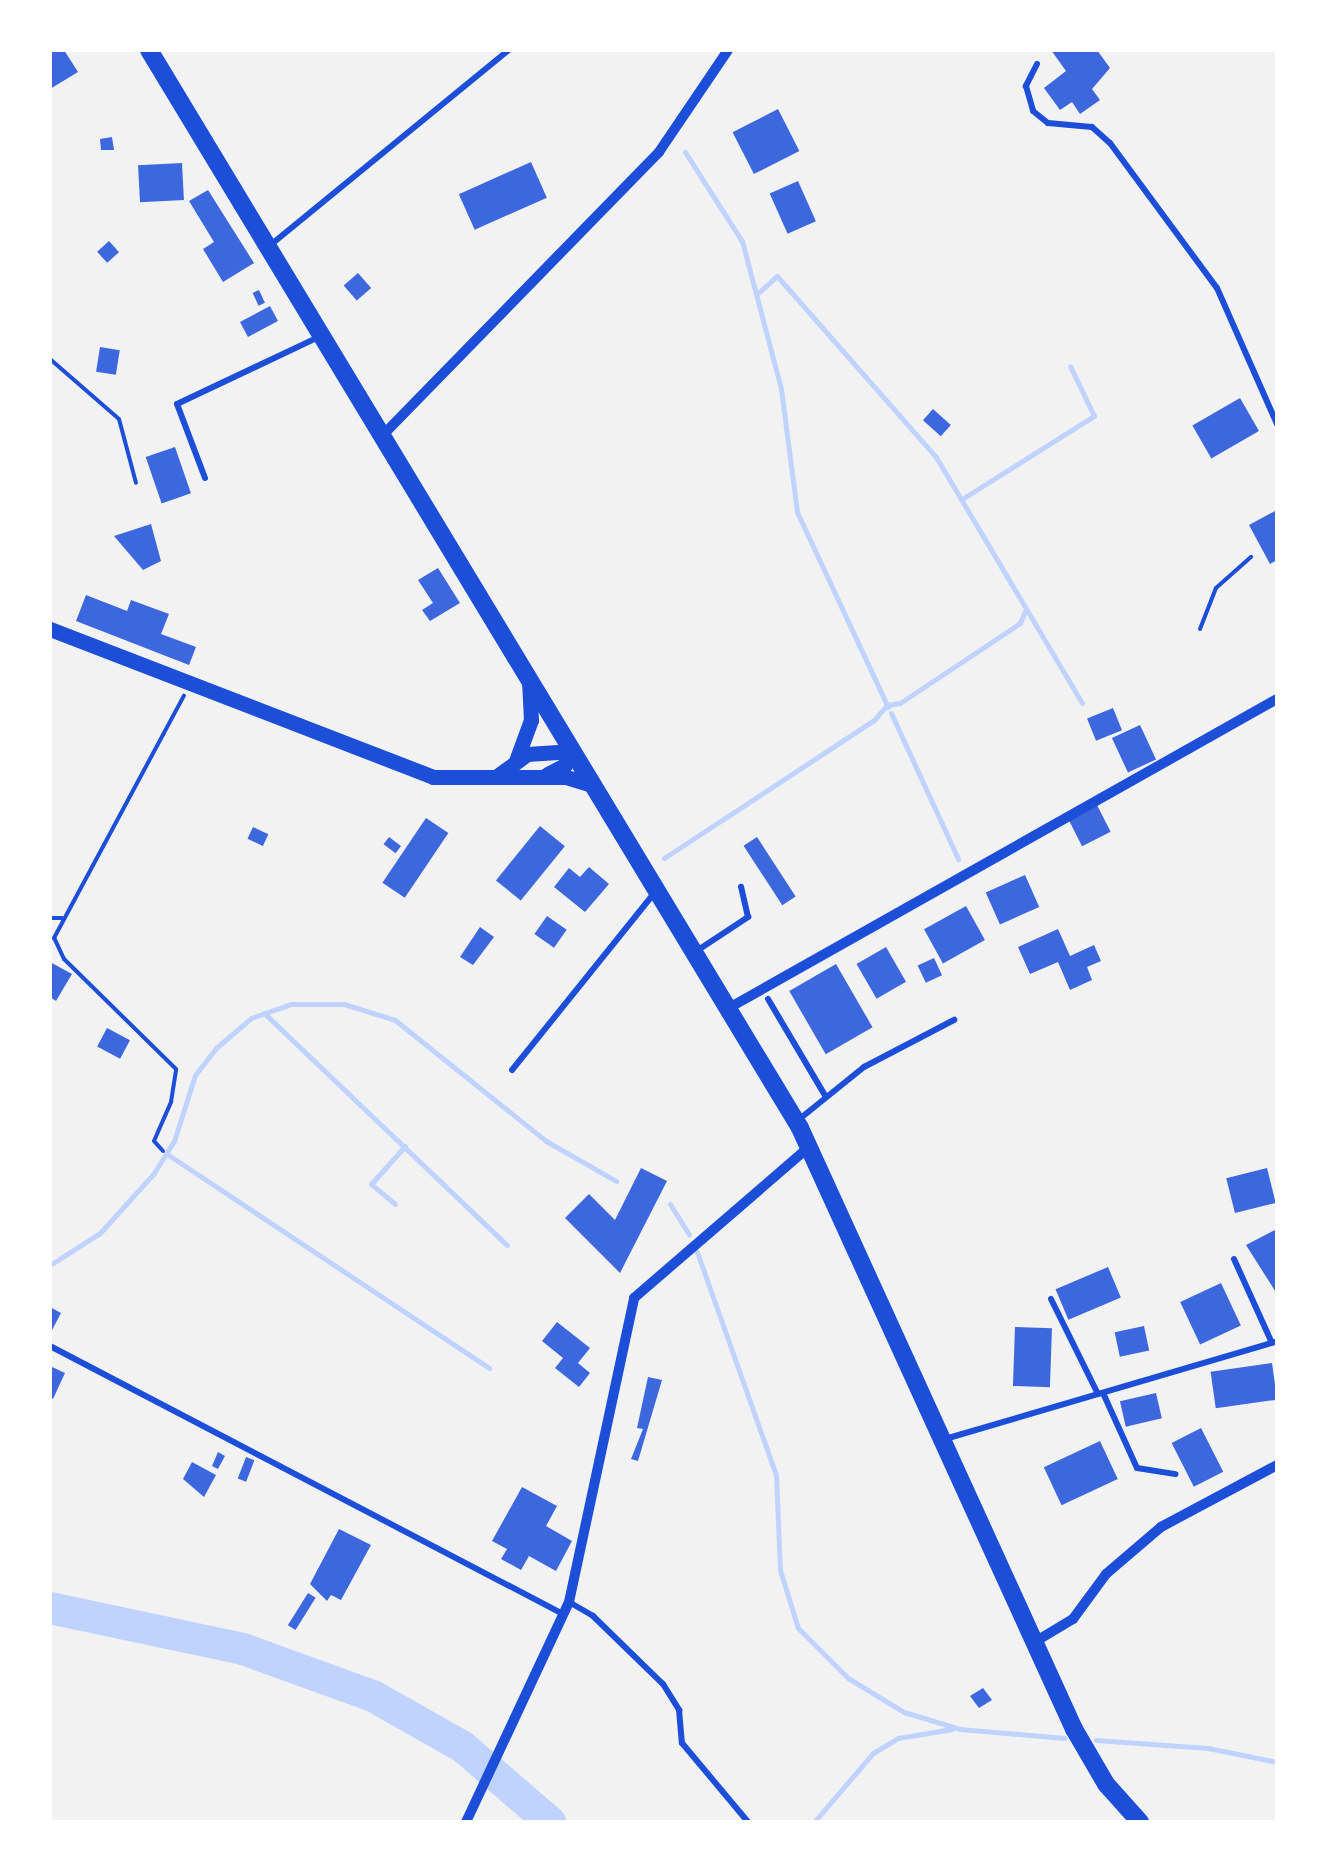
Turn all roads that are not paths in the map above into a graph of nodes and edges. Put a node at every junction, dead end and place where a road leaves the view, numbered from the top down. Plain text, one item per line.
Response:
1 (149, 50) edge
2 (509, 50) edge
3 (728, 50) edge
4 (1037, 64) dead end
5 (268, 248) junction
6 (320, 336) junction
7 (1277, 424) edge
8 (380, 438) junction
9 (205, 478) dead end
10 (50, 630) edge
11 (529, 680) junction
12 (1277, 699) edge
13 (573, 750) junction
14 (514, 763) junction
15 (497, 776) junction
16 (532, 776) junction
17 (595, 786) junction
18 (742, 887) dead end
19 (656, 890) junction
20 (694, 953) junction
21 (768, 999) dead end
22 (727, 1009) junction
23 (954, 1020) dead end
24 (512, 1070) dead end
25 (826, 1097) junction
26 (796, 1122) junction
27 (810, 1146) junction
28 (1234, 1259) dead end
29 (1051, 1299) dead end
30 (1275, 1342) edge
31 (50, 1346) edge
32 (1101, 1394) junction
33 (945, 1440) junction
34 (1277, 1465) edge
35 (1176, 1474) dead end
36 (567, 1608) junction
37 (1033, 1644) junction
38 (468, 1818) edge
39 (748, 1822) edge
40 (1140, 1822) edge

1 - 5 main road
2 - 5 lane
3 - 8 street
4 - 7 lane
5 - 6 main road
6 - 8 main road
6 - 9 lane
8 - 11 main road
10 - 15 main road
11 - 13 main road
11 - 14 main road
12 - 22 street
13 - 14 main road
13 - 16 main road
13 - 17 main road
14 - 15 main road
15 - 16 main road
16 - 17 main road
17 - 19 main road
18 - 20 lane
19 - 20 main road
19 - 24 lane
20 - 22 main road
21 - 25 lane
22 - 26 main road
23 - 25 lane
25 - 26 lane
26 - 27 main road
27 - 33 main road
27 - 36 street
28 - 30 lane
29 - 32 lane
30 - 32 lane
31 - 36 lane
32 - 33 lane
32 - 35 lane
33 - 37 main road
34 - 37 street
36 - 38 street
36 - 39 lane
37 - 40 main road

